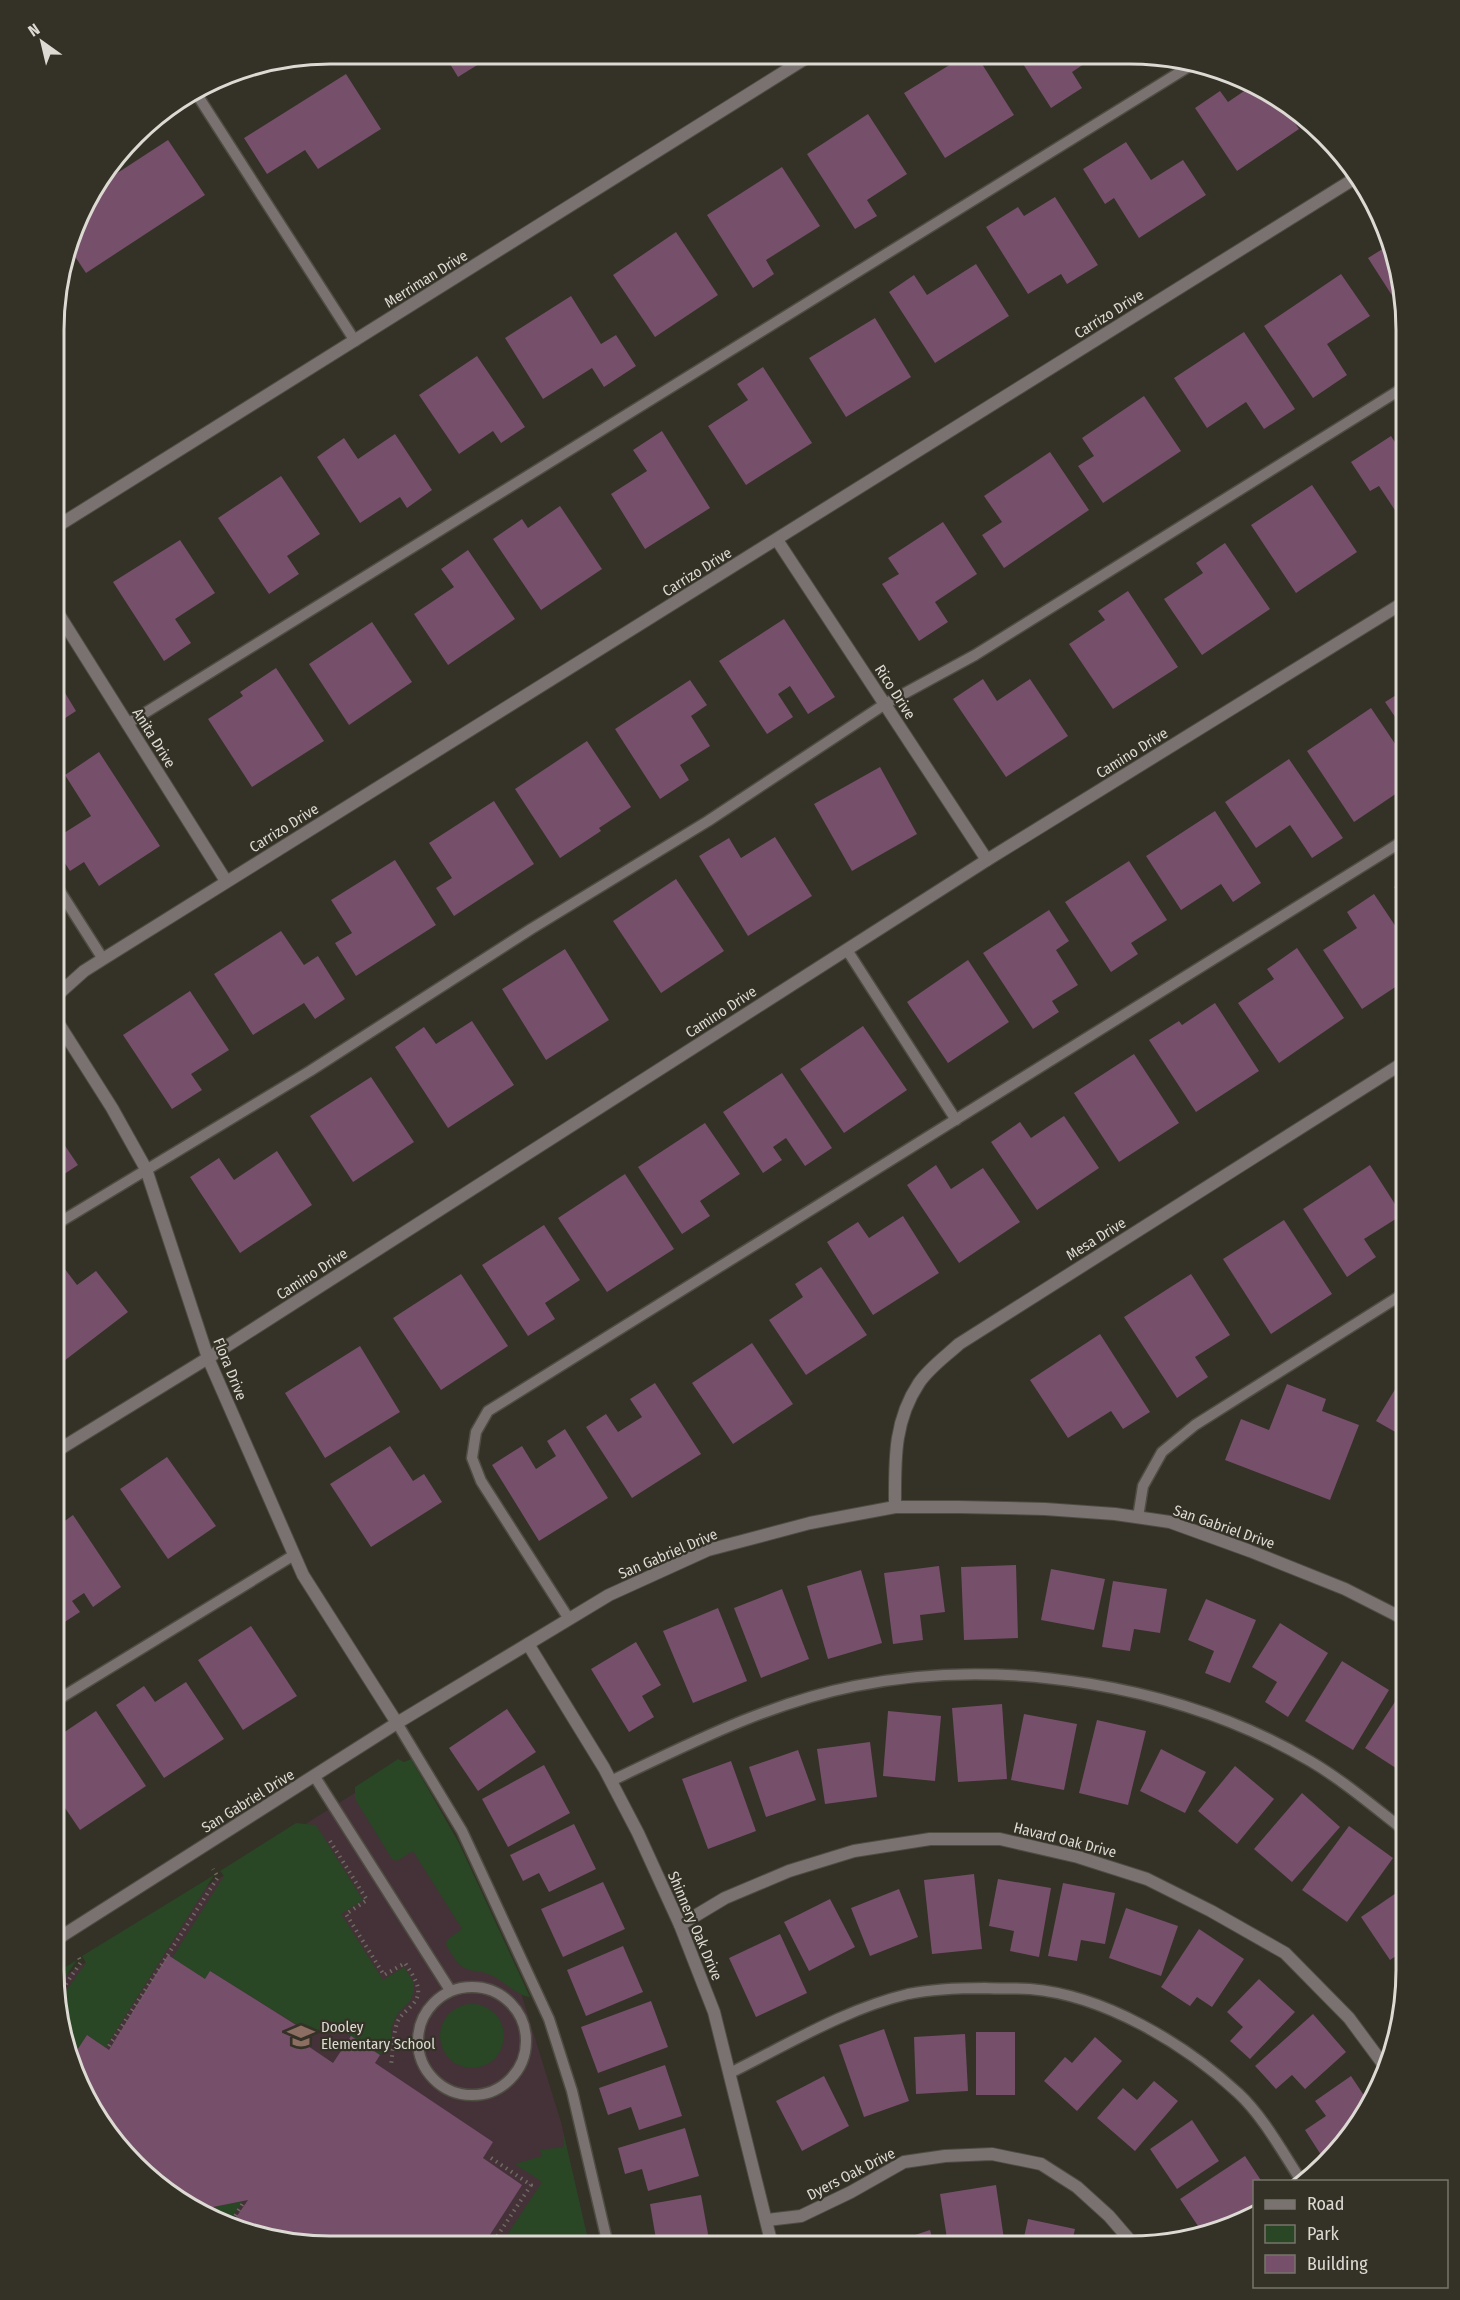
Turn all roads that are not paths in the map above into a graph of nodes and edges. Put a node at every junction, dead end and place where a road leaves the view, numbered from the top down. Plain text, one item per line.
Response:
1 (797, 64) edge
2 (1183, 70) edge
3 (200, 99) edge
4 (1350, 181) edge
5 (355, 341) junction
6 (1396, 392) edge
7 (64, 522) edge
8 (777, 540) junction
9 (1396, 607) edge
10 (64, 623) edge
11 (885, 704) junction
12 (127, 724) junction
13 (1396, 845) edge
14 (987, 860) junction
15 (226, 881) junction
16 (64, 898) edge
17 (847, 950) junction
18 (103, 959) junction
19 (64, 989) edge
20 (64, 1032) edge
21 (1396, 1067) edge
22 (956, 1120) junction
23 (146, 1169) junction
24 (64, 1219) edge
25 (1396, 1298) edge
26 (208, 1358) junction
27 (64, 1446) edge
28 (895, 1508) junction
29 (1138, 1517) junction
30 (294, 1555) junction
31 (1396, 1615) edge
32 (570, 1619) junction
33 (528, 1644) junction
34 (64, 1696) edge
35 (397, 1723) junction
36 (315, 1777) junction
37 (611, 1781) junction
38 (1396, 1824) edge
39 (680, 1925) junction
40 (64, 1935) edge
41 (450, 1990) junction
42 (1379, 2059) edge
43 (730, 2073) junction
44 (1298, 2175) edge
45 (767, 2220) junction
46 (606, 2236) edge
47 (770, 2236) edge
48 (1126, 2236) edge

1 - 5 street, Merriman Drive
2 - 12 lane
3 - 5 lane
4 - 8 street, Carrizo Drive
5 - 7 street, Merriman Drive
6 - 11 lane
8 - 11 street, Rico Drive
8 - 15 street, Carrizo Drive
9 - 14 street, Camino Drive
10 - 12 street, Anita Drive
11 - 14 street, Rico Drive
11 - 23 lane
12 - 15 street, Anita Drive
13 - 22 lane
14 - 17 street, Camino Drive
15 - 18 street, Carrizo Drive
16 - 18 lane
17 - 22 lane
17 - 26 street, Camino Drive
18 - 19 street, Carrizo Drive
20 - 23 street, Flora Drive
21 - 28 street, Mesa Drive
22 - 32 lane
23 - 24 lane
23 - 26 street, Flora Drive
25 - 29 lane
26 - 27 street, Camino Drive
26 - 30 street, Flora Drive
28 - 29 street, San Gabriel Drive
28 - 32 street, San Gabriel Drive
29 - 31 street, San Gabriel Drive
30 - 34 lane
30 - 35 street, Flora Drive
32 - 33 street, San Gabriel Drive
33 - 35 street, San Gabriel Drive
33 - 37 street, Shinnery Oak Drive
35 - 36 street, San Gabriel Drive
35 - 46 lane
36 - 40 street, San Gabriel Drive
36 - 41 lane
37 - 38 lane
37 - 39 street, Shinnery Oak Drive
39 - 42 street, Havard Oak Drive
39 - 43 street, Shinnery Oak Drive
41 - 41 lane
43 - 44 lane
43 - 45 street, Shinnery Oak Drive
45 - 47 street, Shinnery Oak Drive
45 - 48 street, Dyers Oak Drive

